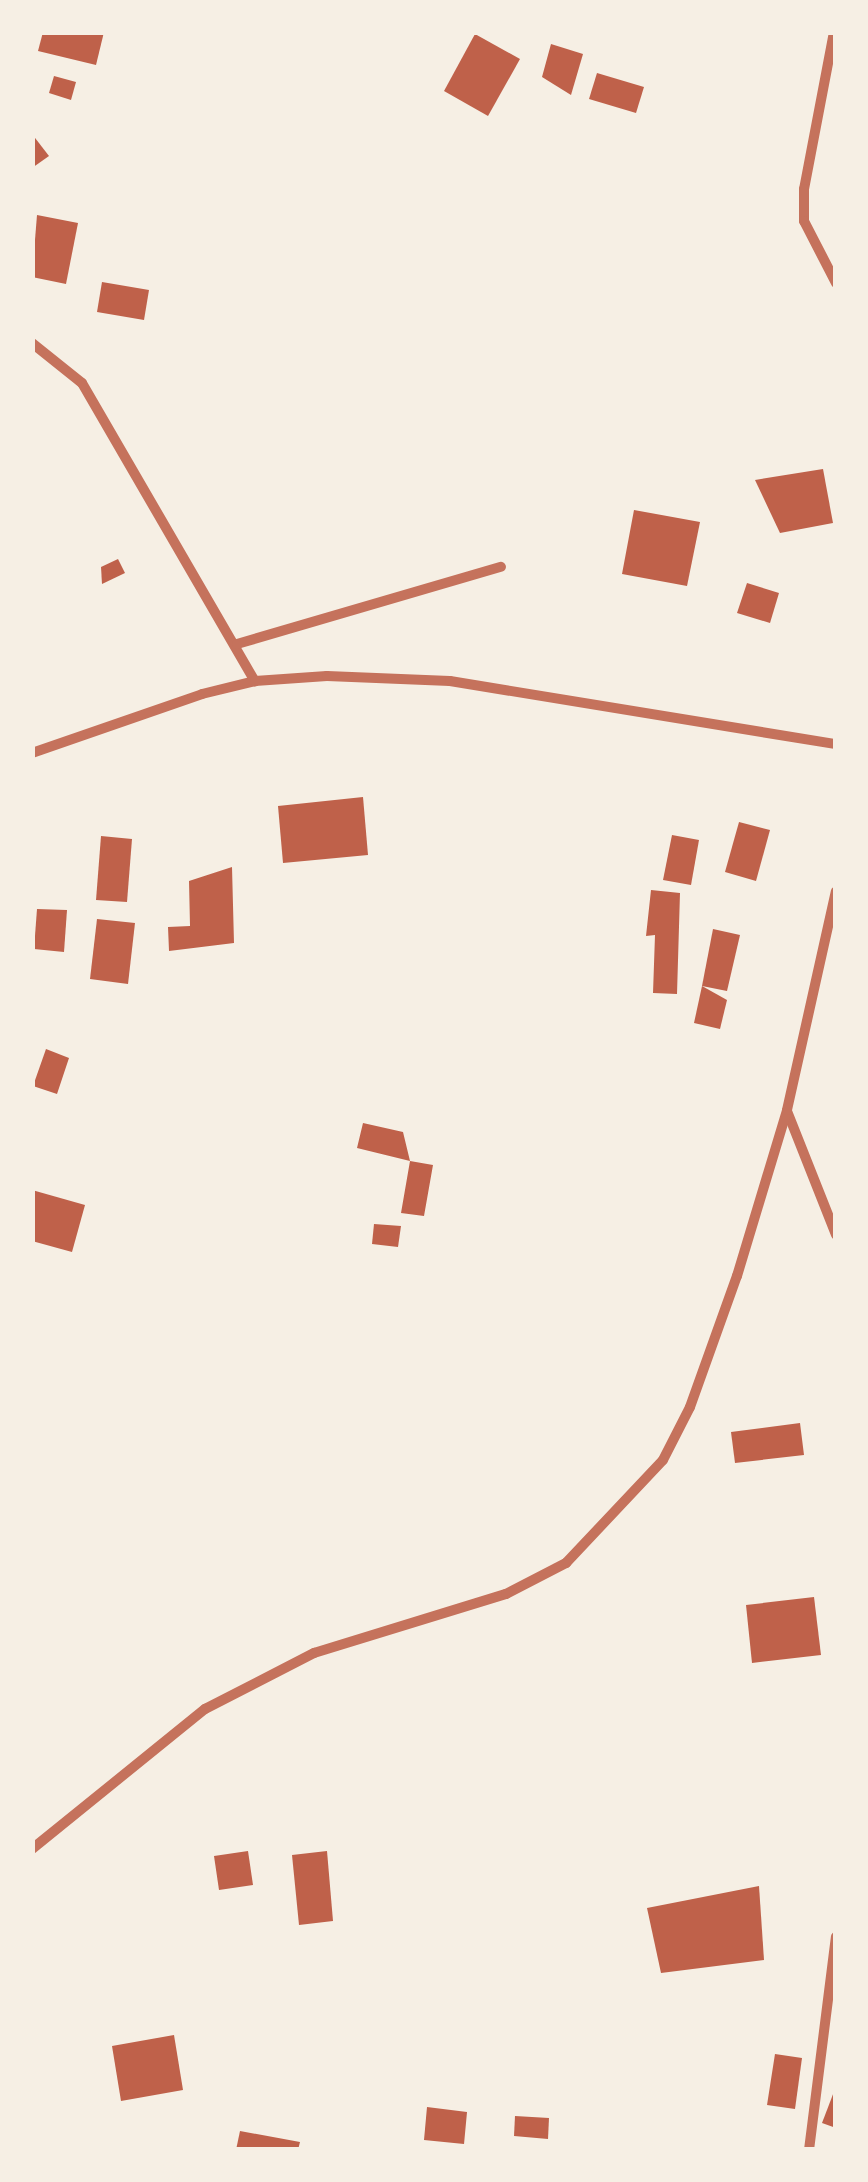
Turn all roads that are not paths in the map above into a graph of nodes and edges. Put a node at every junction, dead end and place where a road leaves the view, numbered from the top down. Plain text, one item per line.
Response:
1 (834, 32) edge
2 (836, 283) edge
3 (32, 342) edge
4 (501, 567) dead end
5 (238, 644) junction
6 (255, 681) junction
7 (836, 744) edge
8 (32, 752) edge
9 (836, 890) edge
10 (786, 1110) junction
11 (836, 1235) edge
12 (32, 1849) edge
13 (836, 1936) edge
14 (809, 2150) edge

1 - 2 street
3 - 5 street
4 - 5 street
5 - 6 street
6 - 7 street
6 - 8 street
9 - 10 street
10 - 11 street
10 - 12 street
13 - 14 street

